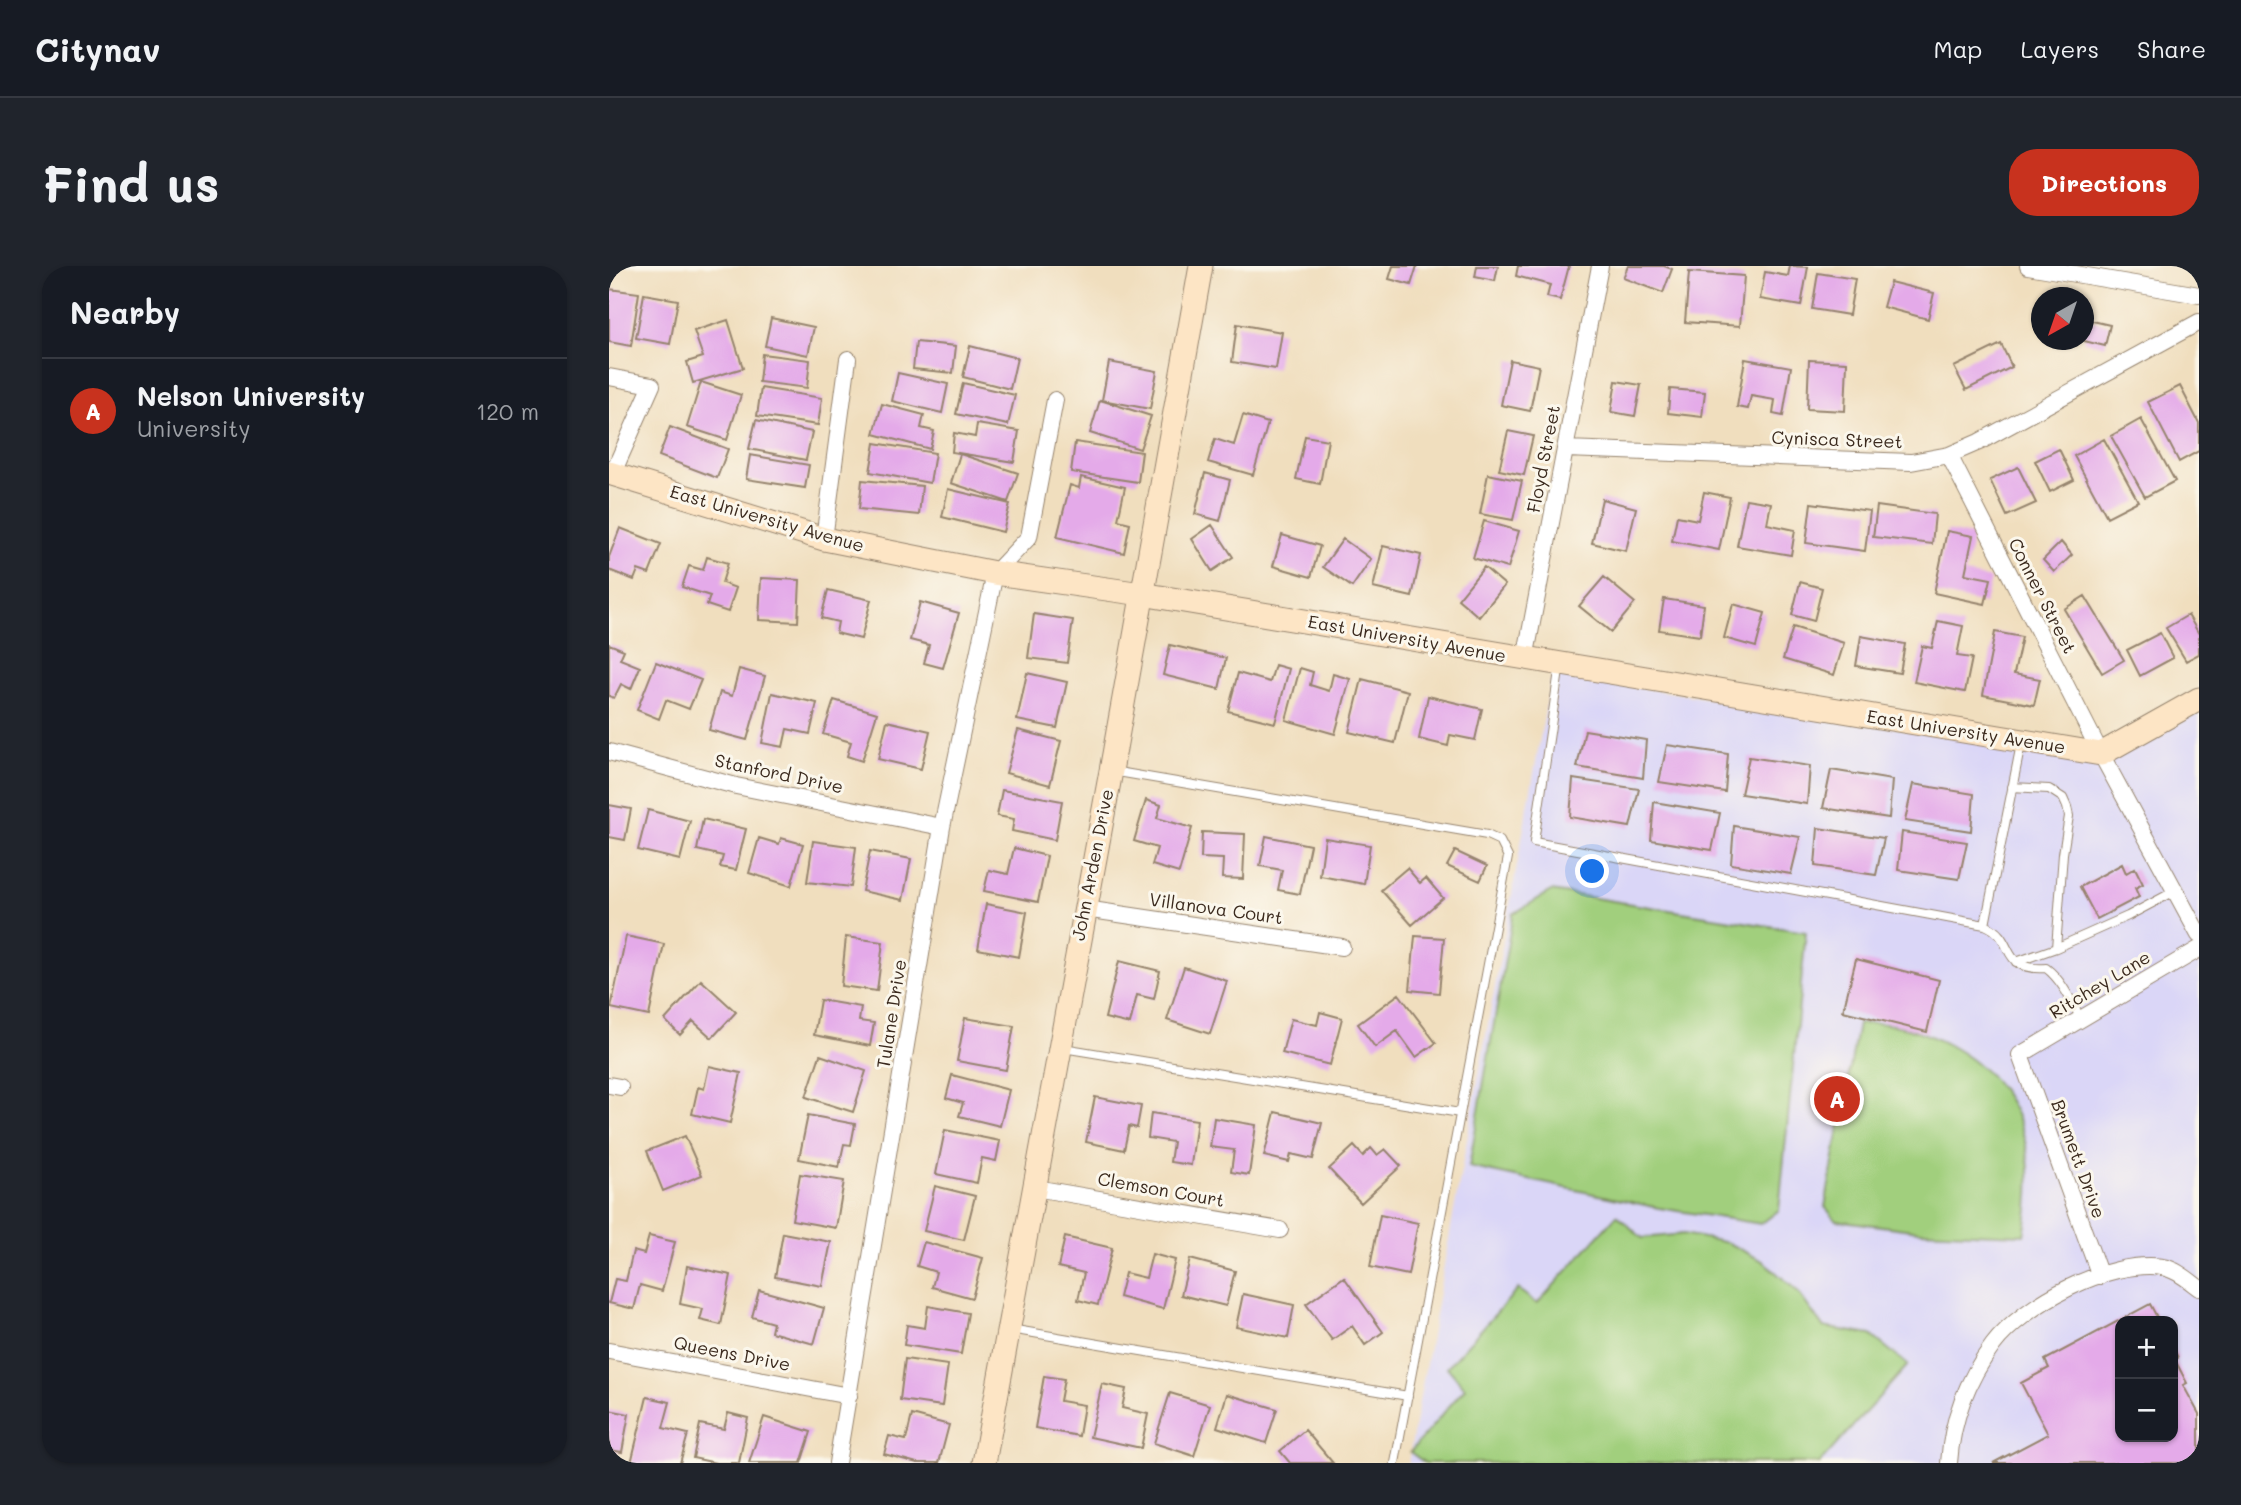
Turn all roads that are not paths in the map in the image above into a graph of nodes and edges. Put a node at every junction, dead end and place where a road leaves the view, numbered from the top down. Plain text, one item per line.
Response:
1 (1201, 266) edge
2 (1600, 266) edge
3 (2028, 266) edge
4 (2199, 295) edge
5 (2199, 322) edge
6 (848, 359) dead end
7 (609, 377) edge
8 (1055, 400) dead end
9 (1566, 449) junction
10 (1949, 455) junction
11 (610, 474) edge
12 (824, 539) junction
13 (995, 573) junction
14 (1142, 594) junction
15 (1525, 659) junction
16 (1560, 664) junction
17 (2199, 699) edge
18 (2021, 741) junction
19 (609, 752) edge
20 (2101, 754) junction
21 (1111, 771) junction
22 (2013, 787) junction
23 (942, 827) junction
24 (2175, 891) junction
25 (1085, 909) junction
26 (1985, 925) junction
27 (2199, 935) edge
28 (1342, 947) dead end
29 (2056, 948) junction
30 (2199, 948) edge
31 (2016, 962) junction
32 (2081, 1019) junction
33 (1059, 1047) junction
34 (2021, 1055) joint
35 (1460, 1113) junction
36 (1035, 1188) junction
37 (1280, 1230) dead end
38 (2100, 1276) junction
39 (2199, 1288) edge
40 (1010, 1329) junction
41 (609, 1351) edge
42 (849, 1396) junction
43 (1408, 1396) junction
44 (837, 1463) edge
45 (984, 1463) edge
46 (1395, 1463) edge
47 (1949, 1463) edge

1 - 14 street, John Arden Drive
2 - 9 street, Floyd Street
3 - 4 street
5 - 10 street, Cynisca Street
6 - 12 street
7 - 11 street
8 - 13 street
9 - 10 street, Cynisca Street
9 - 15 street, Floyd Street
10 - 20 street, Conner Street
11 - 12 street, East University Avenue
12 - 13 street, East University Avenue
13 - 14 street, East University Avenue
13 - 23 street, Tulane Drive
14 - 15 street, East University Avenue
14 - 21 street, John Arden Drive
15 - 16 street, East University Avenue
16 - 18 street, East University Avenue
16 - 26 lane
17 - 20 street
18 - 20 street, East University Avenue
18 - 22 lane
19 - 23 street, Stanford Drive
20 - 24 street, Conner Street
21 - 25 street, John Arden Drive
21 - 35 lane
22 - 26 lane
22 - 29 lane
23 - 42 street, Tulane Drive
24 - 27 street, Conner Street
24 - 29 lane
25 - 28 street, Villanova Court
25 - 33 street, John Arden Drive
26 - 31 lane
29 - 31 lane
30 - 32 street, Ritchey Lane
31 - 32 lane
32 - 34 street, Ritchey Lane
33 - 35 lane
33 - 36 street, John Arden Drive
34 - 38 street, Brumett Drive
35 - 43 lane
36 - 37 street, Clemson Court
36 - 40 street, John Arden Drive
38 - 39 street
38 - 47 street
40 - 43 lane
40 - 45 street, John Arden Drive
41 - 42 street, Queens Drive
42 - 44 street, Tulane Drive
43 - 46 lane

